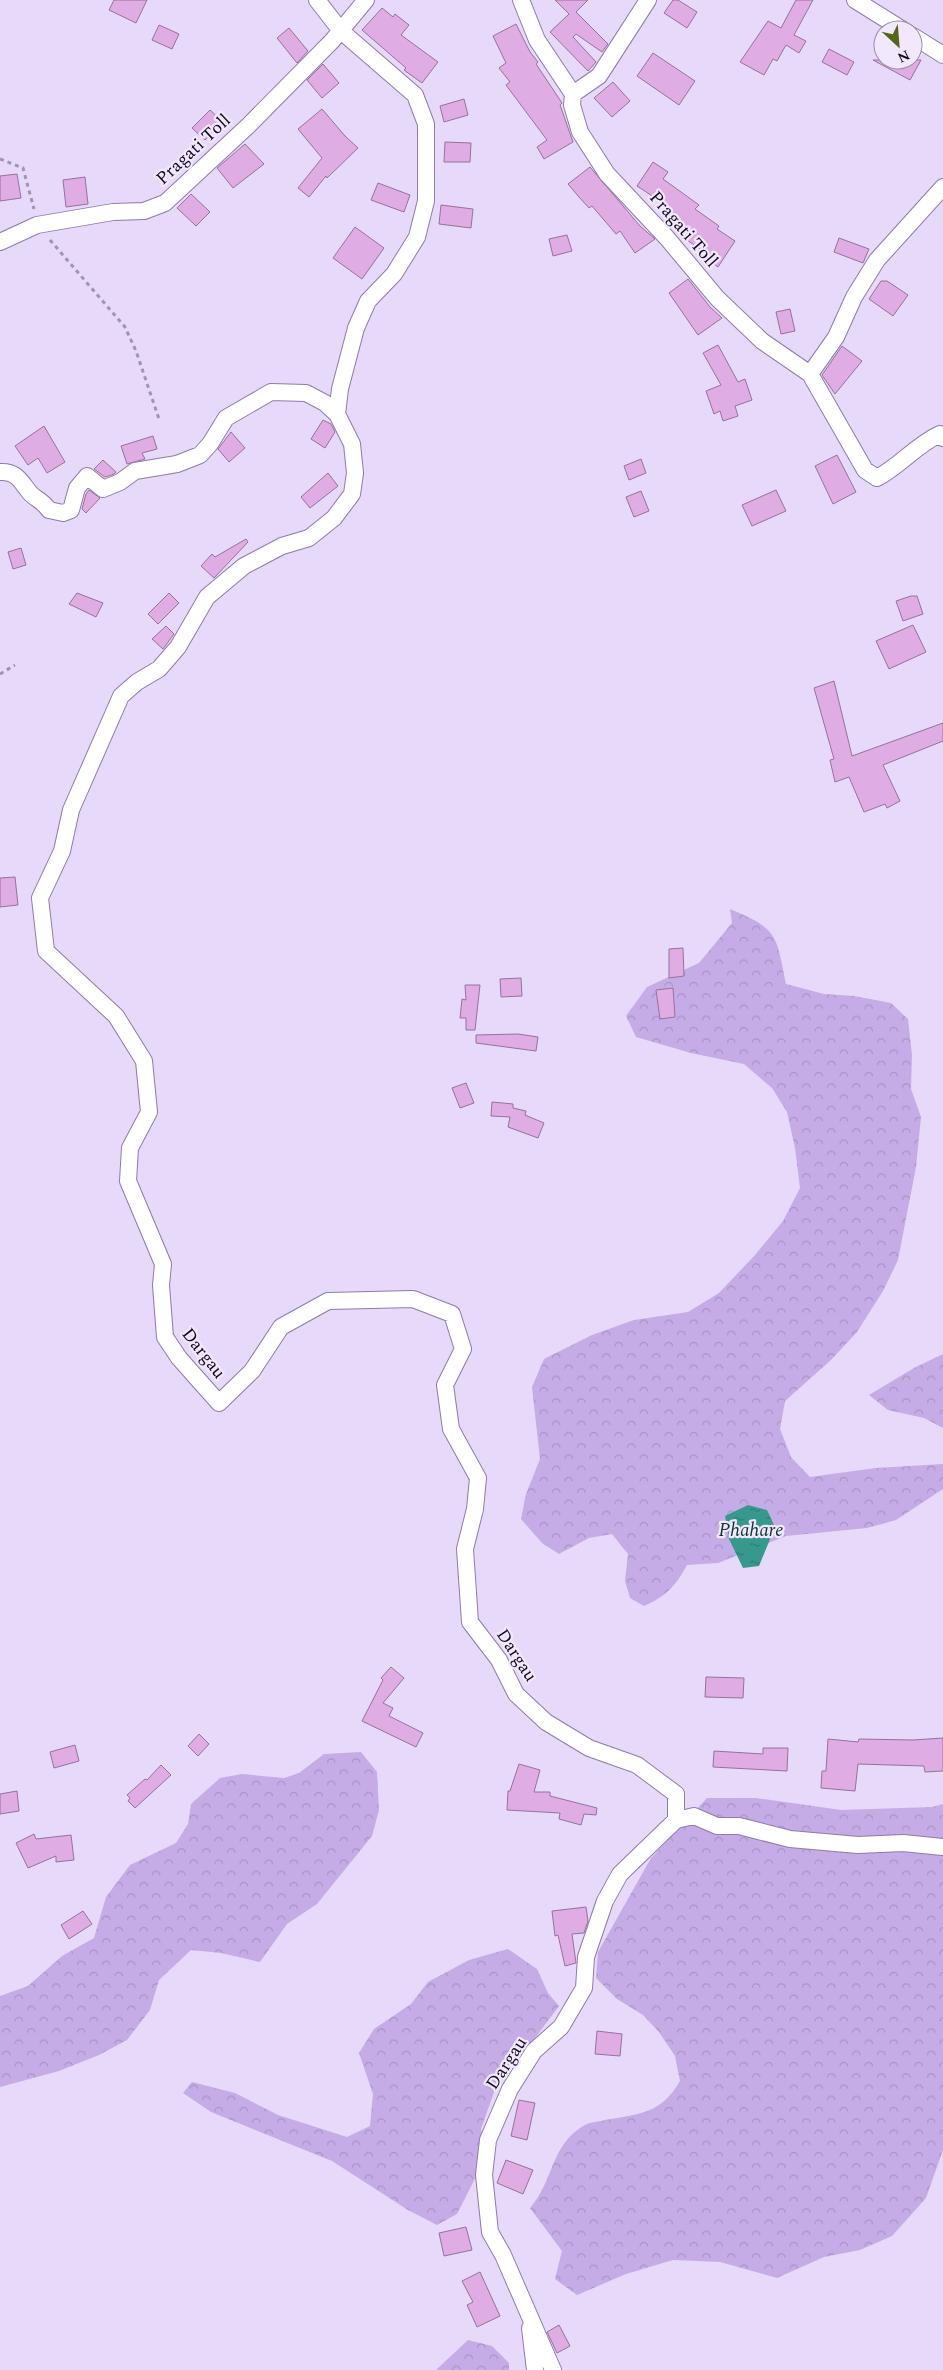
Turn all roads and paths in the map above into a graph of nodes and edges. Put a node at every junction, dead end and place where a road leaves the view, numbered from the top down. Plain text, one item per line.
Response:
1 (317, 0) edge
2 (366, 0) edge
3 (521, 0) edge
4 (648, 0) edge
5 (855, 0) edge
6 (887, 20) edge
7 (342, 31) junction
8 (923, 42) edge
9 (943, 55) edge
10 (573, 94) junction
11 (0, 159) edge
12 (943, 186) edge
13 (37, 225) junction
14 (0, 242) edge
15 (810, 374) junction
16 (337, 414) junction
17 (159, 419) dead end
18 (943, 438) edge
19 (0, 472) edge
20 (15, 665) dead end
21 (0, 674) edge
22 (676, 1820) junction
23 (943, 1847) edge
24 (528, 2313) junction
25 (535, 2370) edge
26 (553, 2370) edge

1 - 7 street
2 - 7 street, Pragati Toll
3 - 10 street, Pragati Toll
4 - 10 street
5 - 6 street
7 - 13 street, Pragati Toll
7 - 16 street
8 - 9 street
10 - 15 street, Pragati Toll
11 - 13 path
12 - 15 street
13 - 14 street, Pragati Toll
13 - 17 path
15 - 18 street, Pragati Toll
16 - 19 street
16 - 22 street, Dargau
20 - 21 path
22 - 23 street
22 - 24 street, Dargau
24 - 25 street
24 - 26 street, Dargau

